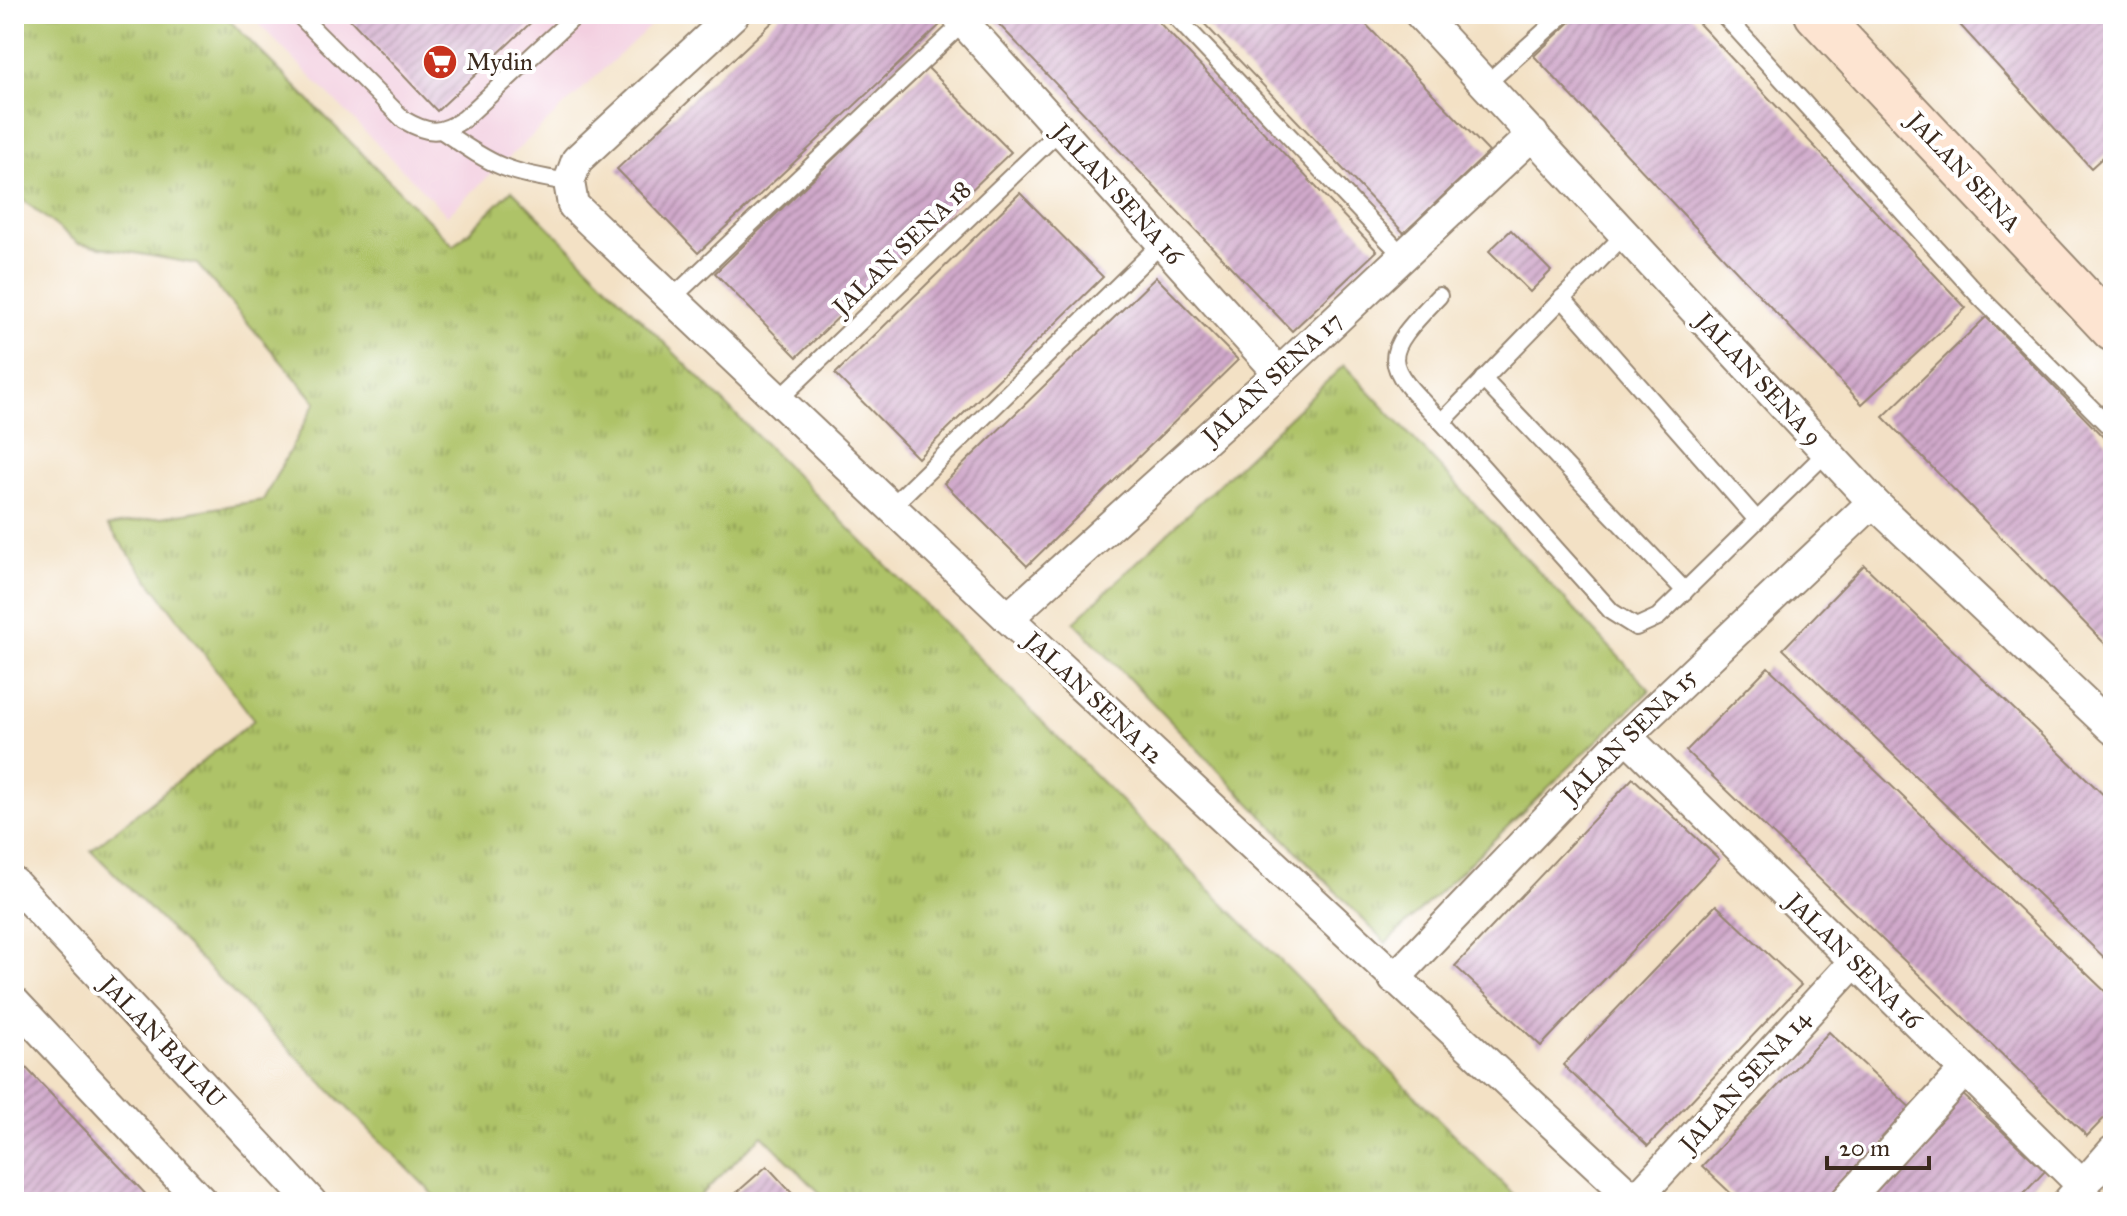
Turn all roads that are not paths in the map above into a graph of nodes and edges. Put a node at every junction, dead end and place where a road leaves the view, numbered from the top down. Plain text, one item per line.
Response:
1 (298, 14) edge
2 (577, 14) edge
3 (734, 14) edge
4 (1173, 14) edge
5 (1421, 14) edge
6 (1564, 14) edge
7 (1723, 14) edge
8 (1816, 14) edge
9 (960, 18) edge
10 (1486, 84) junction
11 (1060, 130) junction
12 (444, 132) junction
13 (1533, 134) junction
14 (569, 182) junction
15 (1625, 234) junction
16 (1162, 243) junction
17 (1403, 256) junction
18 (1439, 296) dead end
19 (1562, 298) junction
20 (671, 299) junction
21 (2113, 330) edge
22 (1279, 373) junction
23 (1483, 379) junction
24 (778, 400) junction
25 (1442, 422) junction
26 (2113, 430) edge
27 (1827, 452) junction
28 (1873, 502) junction
29 (891, 507) junction
30 (1757, 520) junction
31 (1685, 591) junction
32 (1008, 618) junction
33 (2113, 729) edge
34 (1626, 736) junction
35 (14, 883) edge
36 (1855, 961) junction
37 (1394, 979) junction
38 (14, 1002) edge
39 (1965, 1070) junction
40 (2113, 1151) edge
41 (2084, 1196) edge
42 (1636, 1201) edge
43 (202, 1202) edge
44 (311, 1202) edge
45 (1845, 1202) edge

1 - 12 lane
2 - 12 lane
3 - 14 street
4 - 17 lane
5 - 10 street, JALAN SENA 9
6 - 10 lane
7 - 26 lane
8 - 21 street, JALAN SENA
9 - 11 street, JALAN SENA 16
9 - 20 lane
10 - 13 street, JALAN SENA 9
11 - 16 street, JALAN SENA 16
11 - 24 lane, JALAN SENA 18
12 - 14 lane
13 - 15 street, JALAN SENA 9
13 - 17 street, JALAN SENA 17
14 - 20 street, JALAN SENA 12
15 - 19 lane
15 - 27 street, JALAN SENA 9
16 - 22 street, JALAN SENA 16
16 - 29 lane
17 - 22 street, JALAN SENA 17
18 - 25 lane
19 - 23 lane
19 - 30 lane
20 - 24 street, JALAN SENA 12
22 - 32 street, JALAN SENA 17
23 - 25 lane
23 - 31 lane
24 - 29 street, JALAN SENA 12
25 - 31 lane
27 - 28 street, JALAN SENA 9
27 - 30 lane
28 - 33 street, JALAN SENA 9
28 - 34 street, JALAN SENA 15
29 - 32 street, JALAN SENA 12
30 - 31 lane
32 - 37 street, JALAN SENA 12
34 - 36 street, JALAN SENA 16
34 - 37 street, JALAN SENA 15
35 - 44 street, JALAN BALAU
36 - 39 street, JALAN SENA 16
36 - 42 street, JALAN SENA 14
37 - 42 street, JALAN SENA 12
38 - 43 street
39 - 41 street, JALAN SENA 16
39 - 45 street
40 - 41 street

